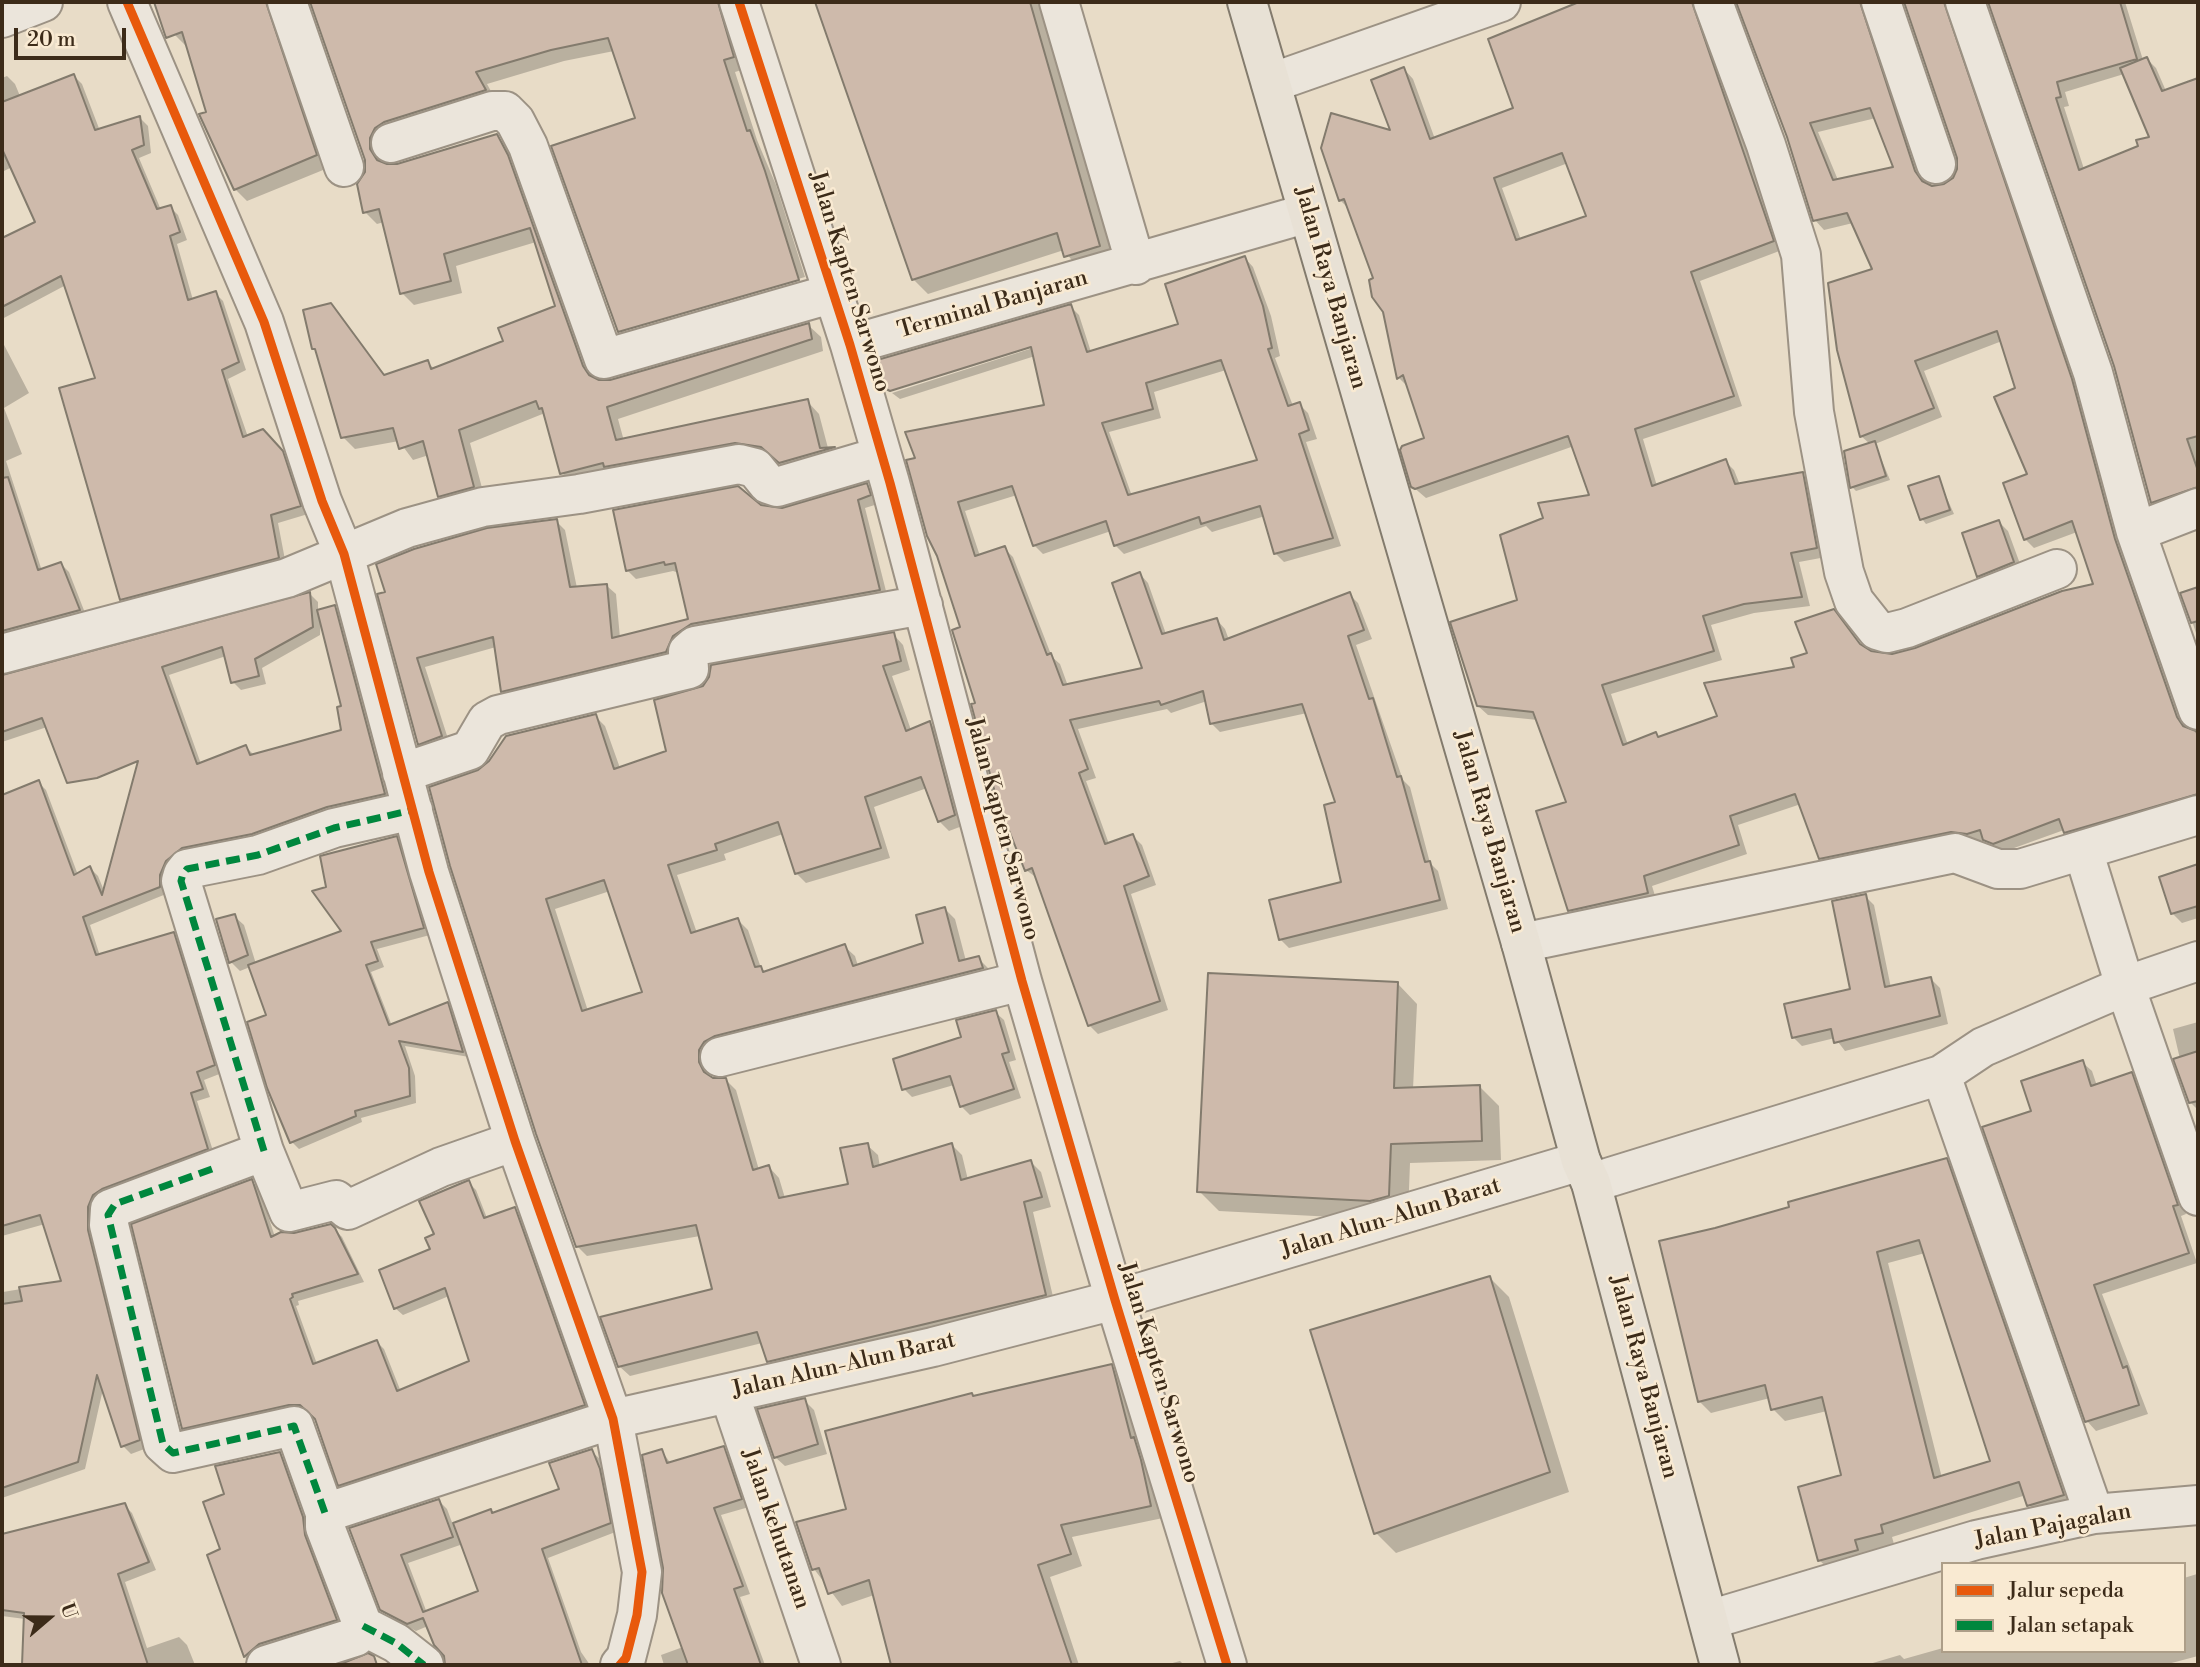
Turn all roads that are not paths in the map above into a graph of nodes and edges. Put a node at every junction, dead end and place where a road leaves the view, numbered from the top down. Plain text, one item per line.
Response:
1 (43, 2) edge
2 (127, 2) edge
3 (287, 2) edge
4 (739, 2) edge
5 (1059, 2) edge
6 (1247, 2) edge
7 (1501, 2) edge
8 (1713, 2) edge
9 (1881, 2) edge
10 (1965, 2) edge
11 (2, 18) edge
12 (1271, 83) junction
13 (391, 144) dead end
14 (1936, 164) dead end
15 (344, 167) dead end
16 (1308, 213) junction
17 (1136, 265) junction
18 (834, 293) junction
19 (850, 345) junction
20 (882, 456) junction
21 (2198, 508) edge
22 (2136, 532) junction
23 (344, 554) junction
24 (2057, 569) dead end
25 (923, 606) junction
26 (4, 647) edge
27 (2190, 660) edge
28 (2198, 710) edge
29 (402, 773) junction
30 (413, 810) junction
31 (2198, 815) edge
32 (2083, 850) junction
33 (1521, 943) junction
34 (2198, 961) edge
35 (1022, 981) junction
36 (2126, 986) junction
37 (720, 1057) dead end
38 (1941, 1075) junction
39 (514, 1141) junction
40 (264, 1151) junction
41 (1586, 1172) junction
42 (2198, 1196) edge
43 (1115, 1300) junction
44 (729, 1393) junction
45 (613, 1419) junction
46 (2198, 1505) edge
47 (325, 1513) junction
48 (2094, 1514) junction
49 (1709, 1619) junction
50 (363, 1626) junction
51 (266, 1665) edge
52 (424, 1665) edge
53 (620, 1665) edge
54 (821, 1665) edge
55 (1227, 1665) edge
56 (1718, 1665) edge

1 - 11 street
2 - 23 street
3 - 15 street
4 - 18 street, Jalan Kapten Sarwono
5 - 17 street
6 - 12 main road, Jalan Raya Banjaran
7 - 12 street
8 - 24 street
9 - 14 street
10 - 22 street
12 - 16 main road, Jalan Raya Banjaran
13 - 18 street
16 - 17 street, Terminal Banjaran
16 - 33 main road, Jalan Raya Banjaran
17 - 19 street, Terminal Banjaran
18 - 19 street, Jalan Kapten Sarwono
19 - 20 street, Jalan Kapten Sarwono
20 - 23 street
20 - 25 street, Jalan Kapten Sarwono
21 - 22 street
22 - 27 street
23 - 26 street
23 - 29 street
25 - 29 street
25 - 35 street, Jalan Kapten Sarwono
27 - 28 street
29 - 30 street
30 - 39 street
30 - 40 street
31 - 32 street
32 - 33 street
32 - 36 street
33 - 41 main road, Jalan Raya Banjaran
34 - 36 street, Jalan Alun-Alun Barat
35 - 37 street
35 - 43 street, Jalan Kapten Sarwono
36 - 38 street, Jalan Alun-Alun Barat
36 - 42 street
38 - 41 street, Jalan Alun-Alun Barat
38 - 48 street
39 - 40 street
39 - 45 street
40 - 47 street
41 - 43 street, Jalan Alun-Alun Barat
41 - 49 main road, Jalan Raya Banjaran
43 - 44 street, Jalan Alun-Alun Barat
43 - 55 street, Jalan Kapten Sarwono
44 - 45 street, Jalan Alun-Alun Barat
44 - 54 street, Jalan kehutanan
45 - 47 street, Jalan Alun-Alun Barat
45 - 53 street
46 - 48 street, Jalan Pajagalan
47 - 50 street
48 - 49 street, Jalan Pajagalan
49 - 56 main road, Jalan Raya Banjaran
50 - 51 street
50 - 52 street

